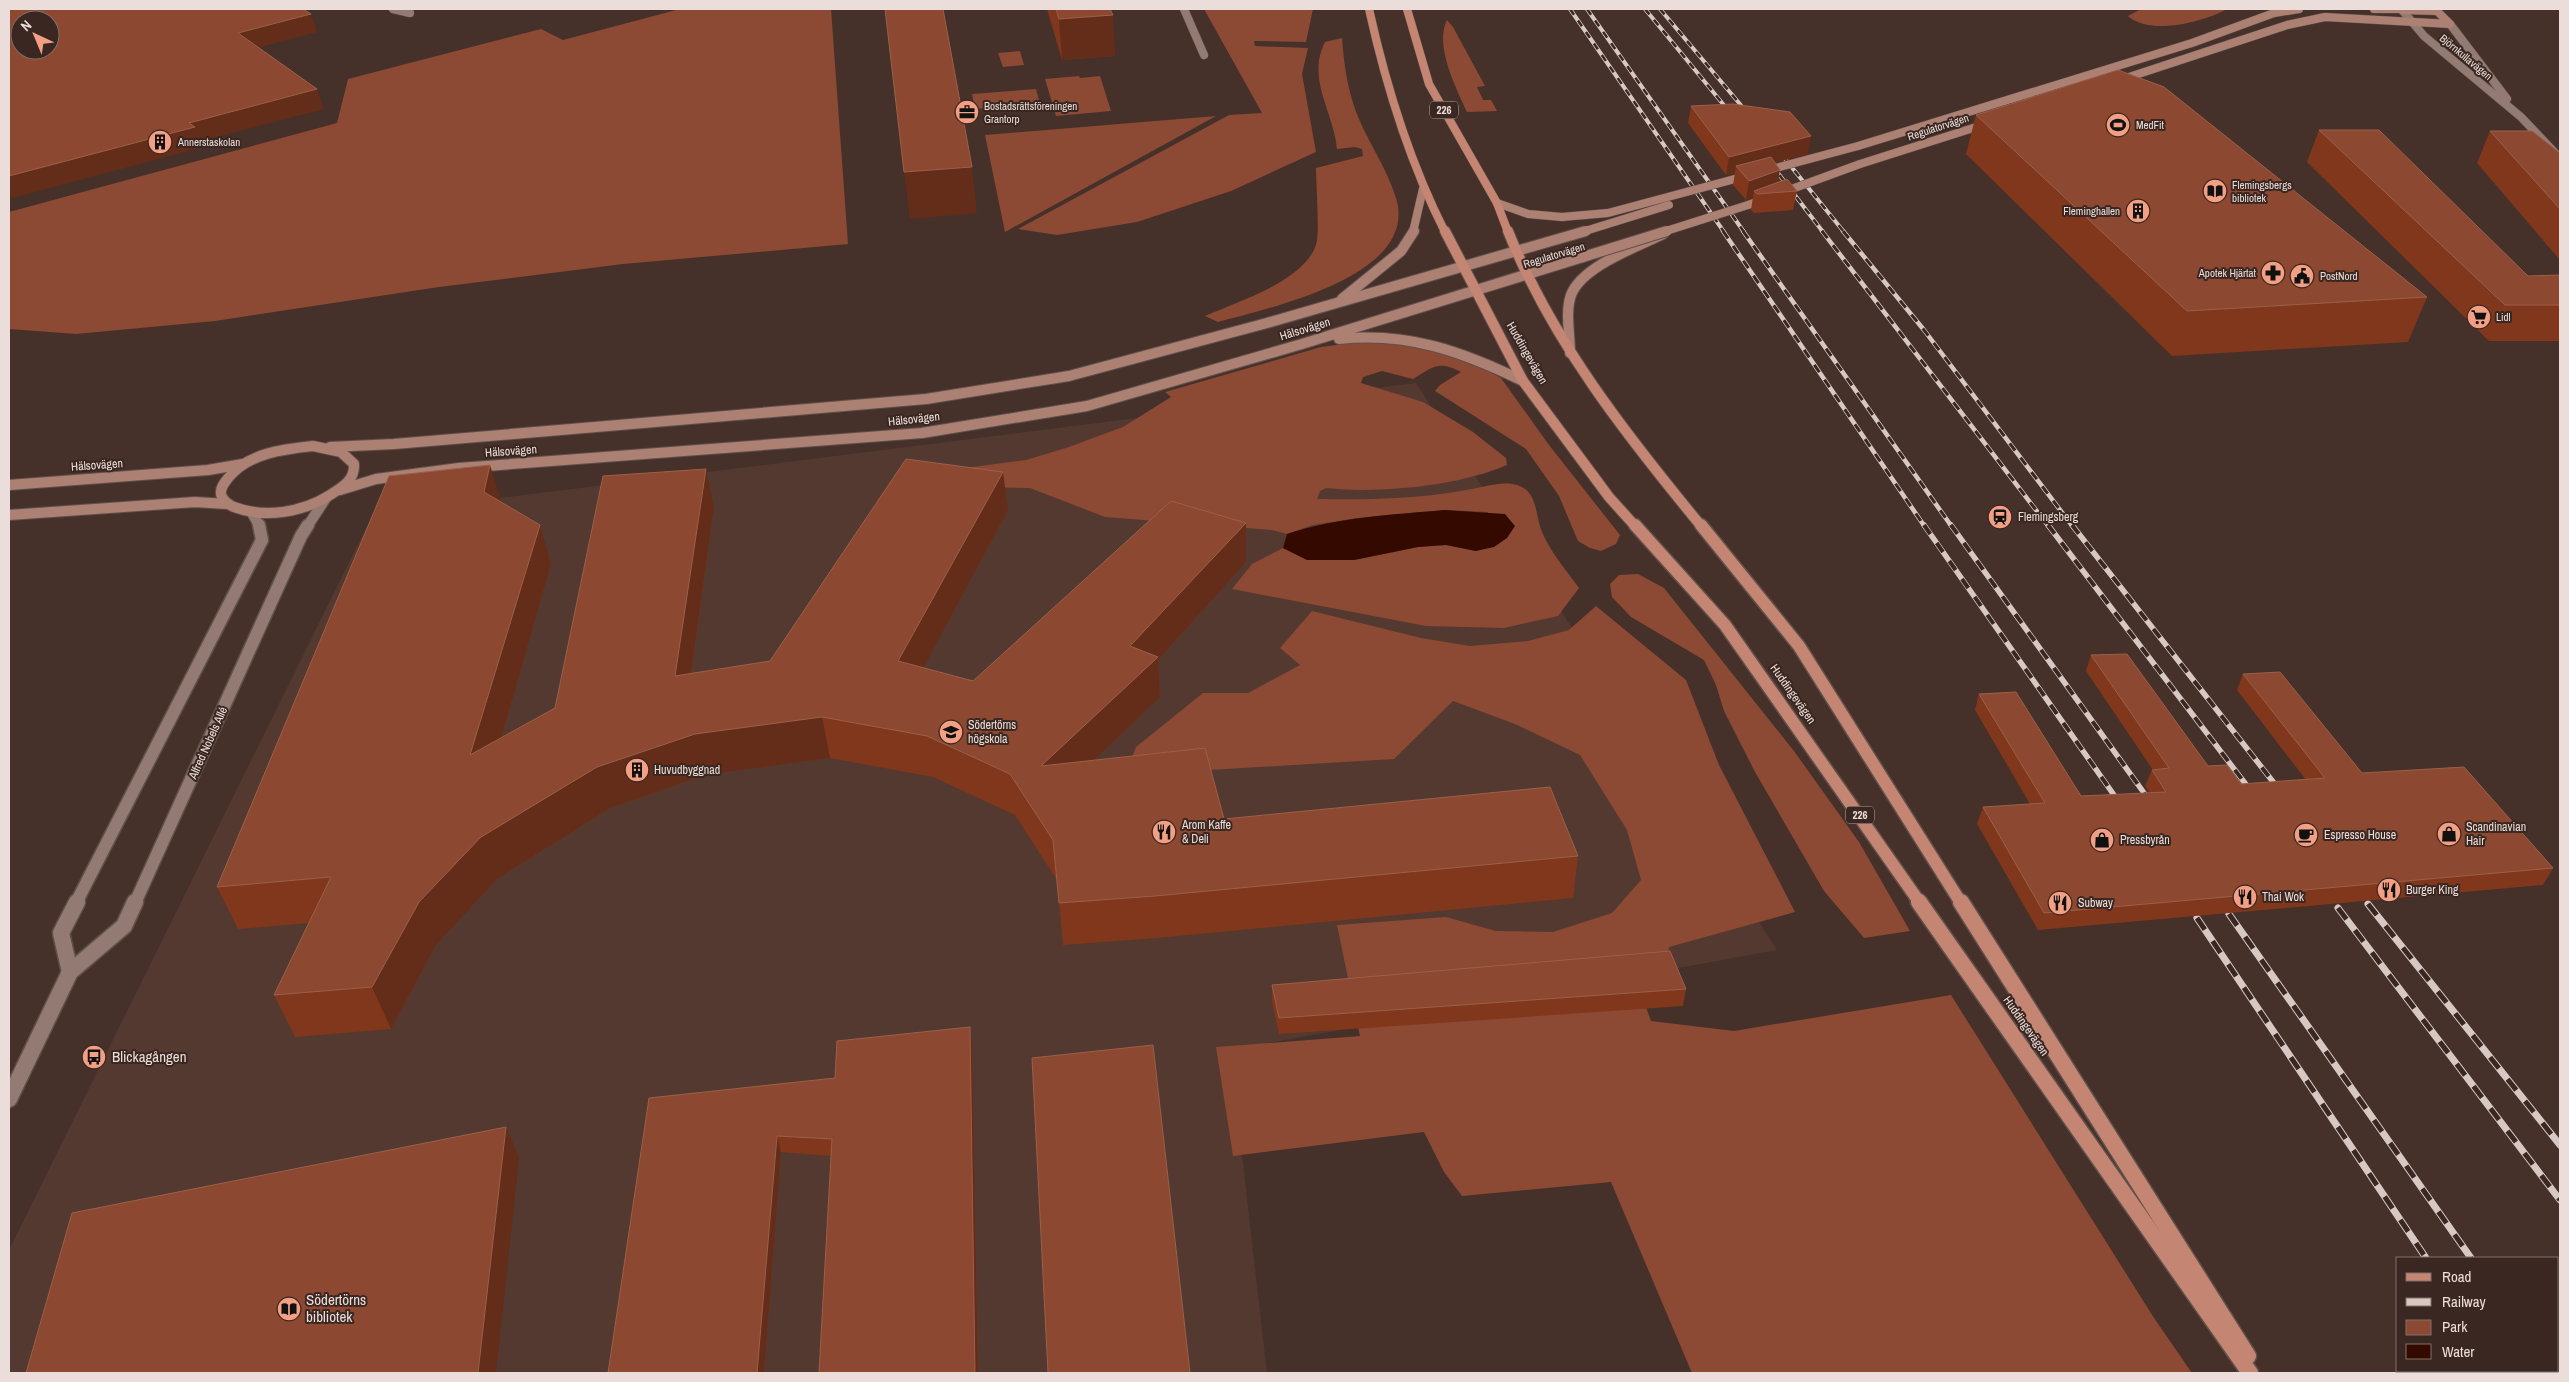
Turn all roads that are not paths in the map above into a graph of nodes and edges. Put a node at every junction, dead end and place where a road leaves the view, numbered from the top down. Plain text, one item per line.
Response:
1 (392, 9) edge
2 (1184, 9) edge
3 (1369, 9) edge
4 (1407, 9) edge
5 (2299, 9) edge
6 (2374, 9) edge
7 (2402, 9) edge
8 (2436, 10) edge
9 (410, 13) dead end
10 (2412, 22) junction
11 (2450, 24) junction
12 (1204, 55) dead end
13 (2111, 83) edge
14 (2521, 117) junction
15 (2002, 118) edge
16 (1858, 146) junction
17 (2560, 158) edge
18 (1423, 189) junction
19 (1498, 203) junction
20 (1675, 229) junction
21 (1516, 251) junction
22 (1462, 267) junction
23 (1528, 274) junction
24 (1476, 291) junction
25 (1336, 303) junction
26 (1302, 344) junction
27 (1570, 353) junction
28 (1523, 381) junction
29 (330, 447) junction
30 (246, 463) junction
31 (9, 485) edge
32 (340, 490) junction
33 (326, 498) junction
34 (227, 504) junction
35 (252, 513) junction
36 (9, 515) edge
37 (70, 972) junction
38 (9, 1099) edge
39 (2250, 1373) edge
40 (2258, 1373) edge

1 - 9 street
2 - 12 street
3 - 18 main road, Huddingevägen / 226
4 - 19 main road, Huddingevägen / 226
5 - 16 street, Regulatorvägen
6 - 7 street
7 - 8 street
7 - 10 street, Björnkullavägen
8 - 11 street
10 - 11 street
10 - 13 street
10 - 14 street, Björnkullavägen
11 - 14 street, Björnkullavägen
14 - 17 street, Björnkullavägen
15 - 20 street, Regulatorvägen, bridge
16 - 19 street, bridge
16 - 21 street, Regulatorvägen, bridge
18 - 22 main road, Huddingevägen / 226
18 - 25 street
19 - 21 main road, Huddingevägen / 226
20 - 23 street, Regulatorvägen, bridge
20 - 27 street, bridge
21 - 22 street, Regulatorvägen
21 - 23 main road, Huddingevägen / 226
22 - 24 main road, Huddingevägen / 226
22 - 25 street, Hälsovägen
23 - 24 street, Regulatorvägen
23 - 27 main road, Huddingevägen / 226
24 - 26 street, Hälsovägen
24 - 28 main road, Huddingevägen / 226
25 - 29 street, Hälsovägen
26 - 28 street
26 - 32 street, Hälsovägen
27 - 40 main road, Huddingevägen / 226
28 - 39 main road, Huddingevägen / 226
29 - 30 street, Hälsovägen
29 - 32 street
30 - 31 street, Hälsovägen
30 - 34 street
32 - 33 street
33 - 35 street
33 - 37 street, Alfred Nobels Allé
34 - 35 street
34 - 36 street
35 - 37 street
37 - 38 street, Alfred Nobels Allé

